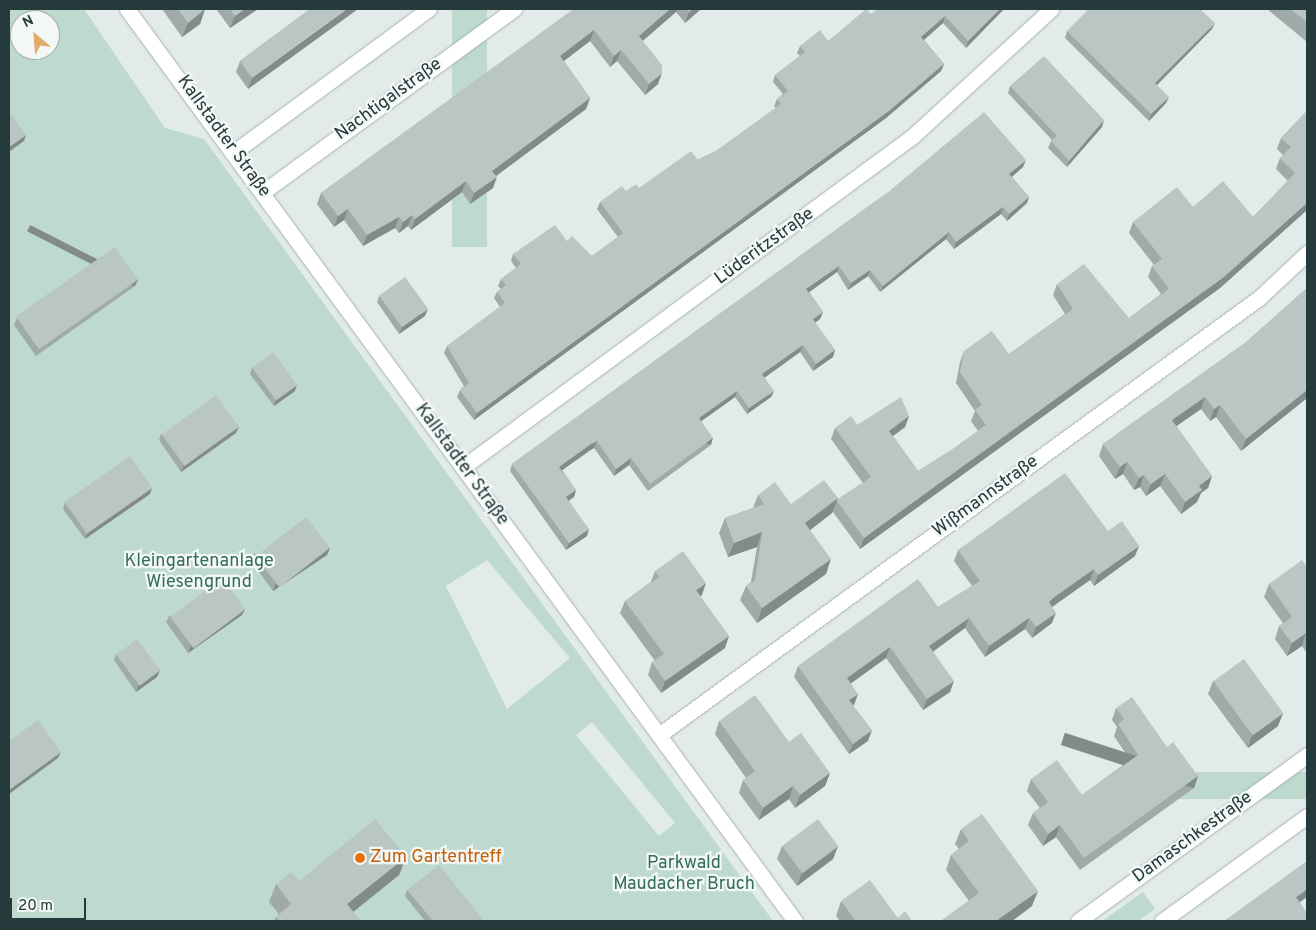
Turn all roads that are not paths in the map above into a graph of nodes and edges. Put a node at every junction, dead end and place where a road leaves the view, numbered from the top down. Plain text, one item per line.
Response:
1 (127, 9) edge
2 (430, 9) edge
3 (514, 9) edge
4 (1051, 9) edge
5 (234, 152) junction
6 (263, 192) junction
7 (1307, 253) edge
8 (463, 467) junction
9 (660, 735) junction
10 (1307, 755) edge
11 (1307, 816) edge
12 (795, 921) edge
13 (1078, 921) edge
14 (1162, 921) edge

1 - 5 street, Kallstadter Straße
2 - 5 street
3 - 6 street, Nachtigalstraße
4 - 8 street, Lüderitzstraße
5 - 6 street, Kallstadter Straße
6 - 8 street, Kallstadter Straße
7 - 9 street, Wißmannstraße
8 - 9 street, Kallstadter Straße
9 - 12 street, Kallstadter Straße
10 - 13 street, Damaschkestraße
11 - 14 street

